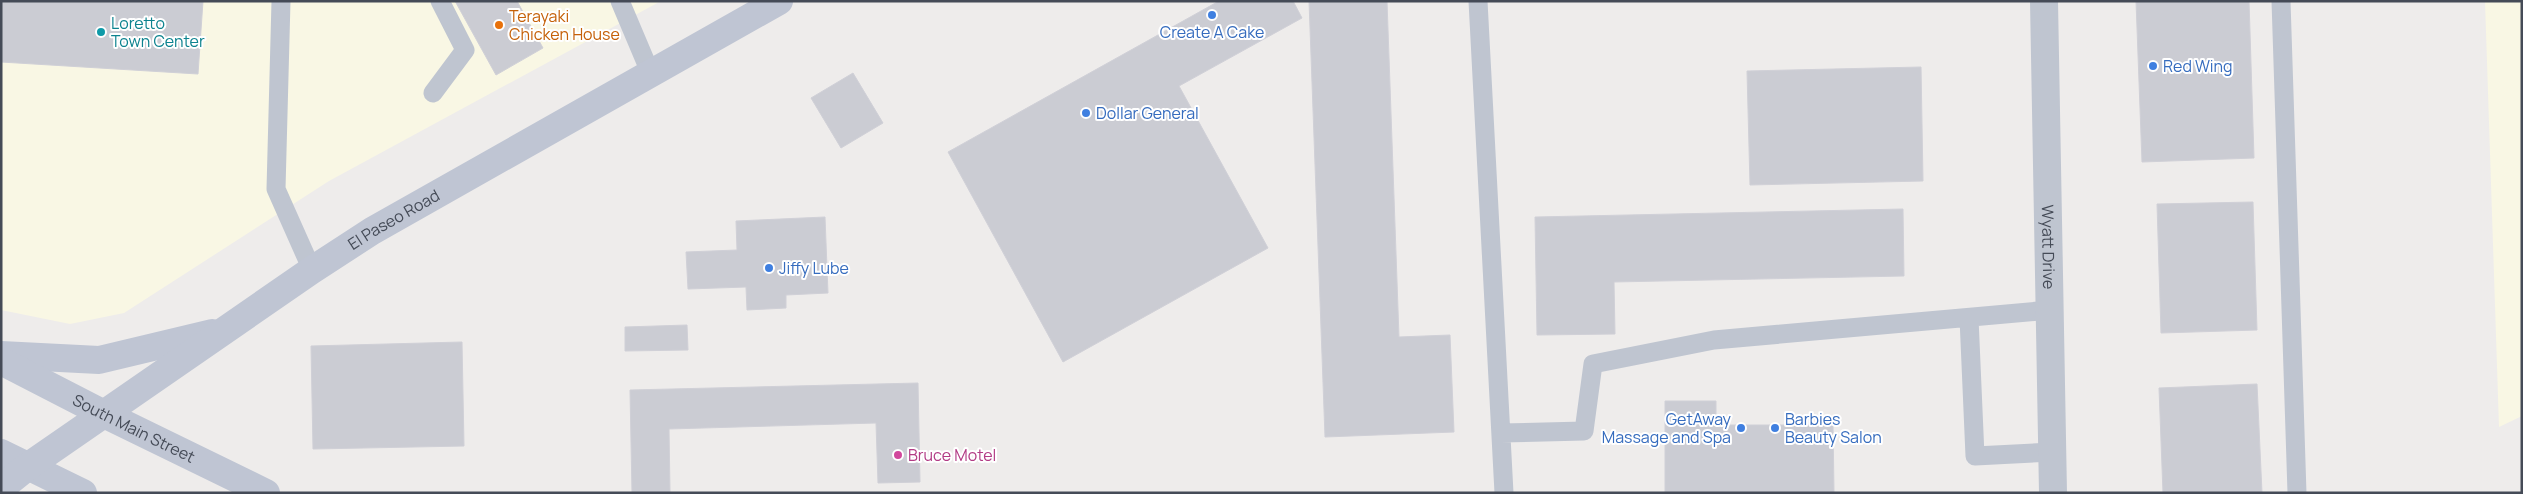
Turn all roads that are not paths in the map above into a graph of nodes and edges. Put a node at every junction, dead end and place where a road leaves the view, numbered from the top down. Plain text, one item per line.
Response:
1 (281, 1) edge
2 (440, 1) edge
3 (620, 1) edge
4 (778, 1) edge
5 (1478, 1) edge
6 (2044, 1) edge
7 (2281, 1) edge
8 (650, 72) junction
9 (433, 93) dead end
10 (312, 270) junction
11 (2050, 310) junction
12 (1968, 318) junction
13 (228, 329) junction
14 (1, 356) edge
15 (1, 361) edge
16 (104, 414) junction
17 (1501, 433) junction
18 (2052, 452) junction
19 (1, 453) edge
20 (27, 467) junction
21 (1, 488) edge
22 (83, 493) edge
23 (266, 493) edge
24 (1504, 493) edge
25 (2053, 493) edge
26 (2297, 493) edge

1 - 10 lane
2 - 9 lane
3 - 8 lane
4 - 8 main road, El Paseo Road
5 - 17 lane
6 - 11 street, Wyatt Drive
7 - 26 lane
8 - 10 main road, El Paseo Road
10 - 13 main road, El Paseo Road
11 - 12 lane
11 - 18 street, Wyatt Drive
12 - 17 lane
12 - 18 lane
13 - 14 main road
13 - 16 main road, El Paseo Road
15 - 16 main road, South Main Street
16 - 20 main road, El Paseo Road
16 - 23 main road, South Main Street
17 - 24 lane
18 - 25 street, Wyatt Drive
19 - 20 main road
20 - 21 main road, El Paseo Road
20 - 22 main road

